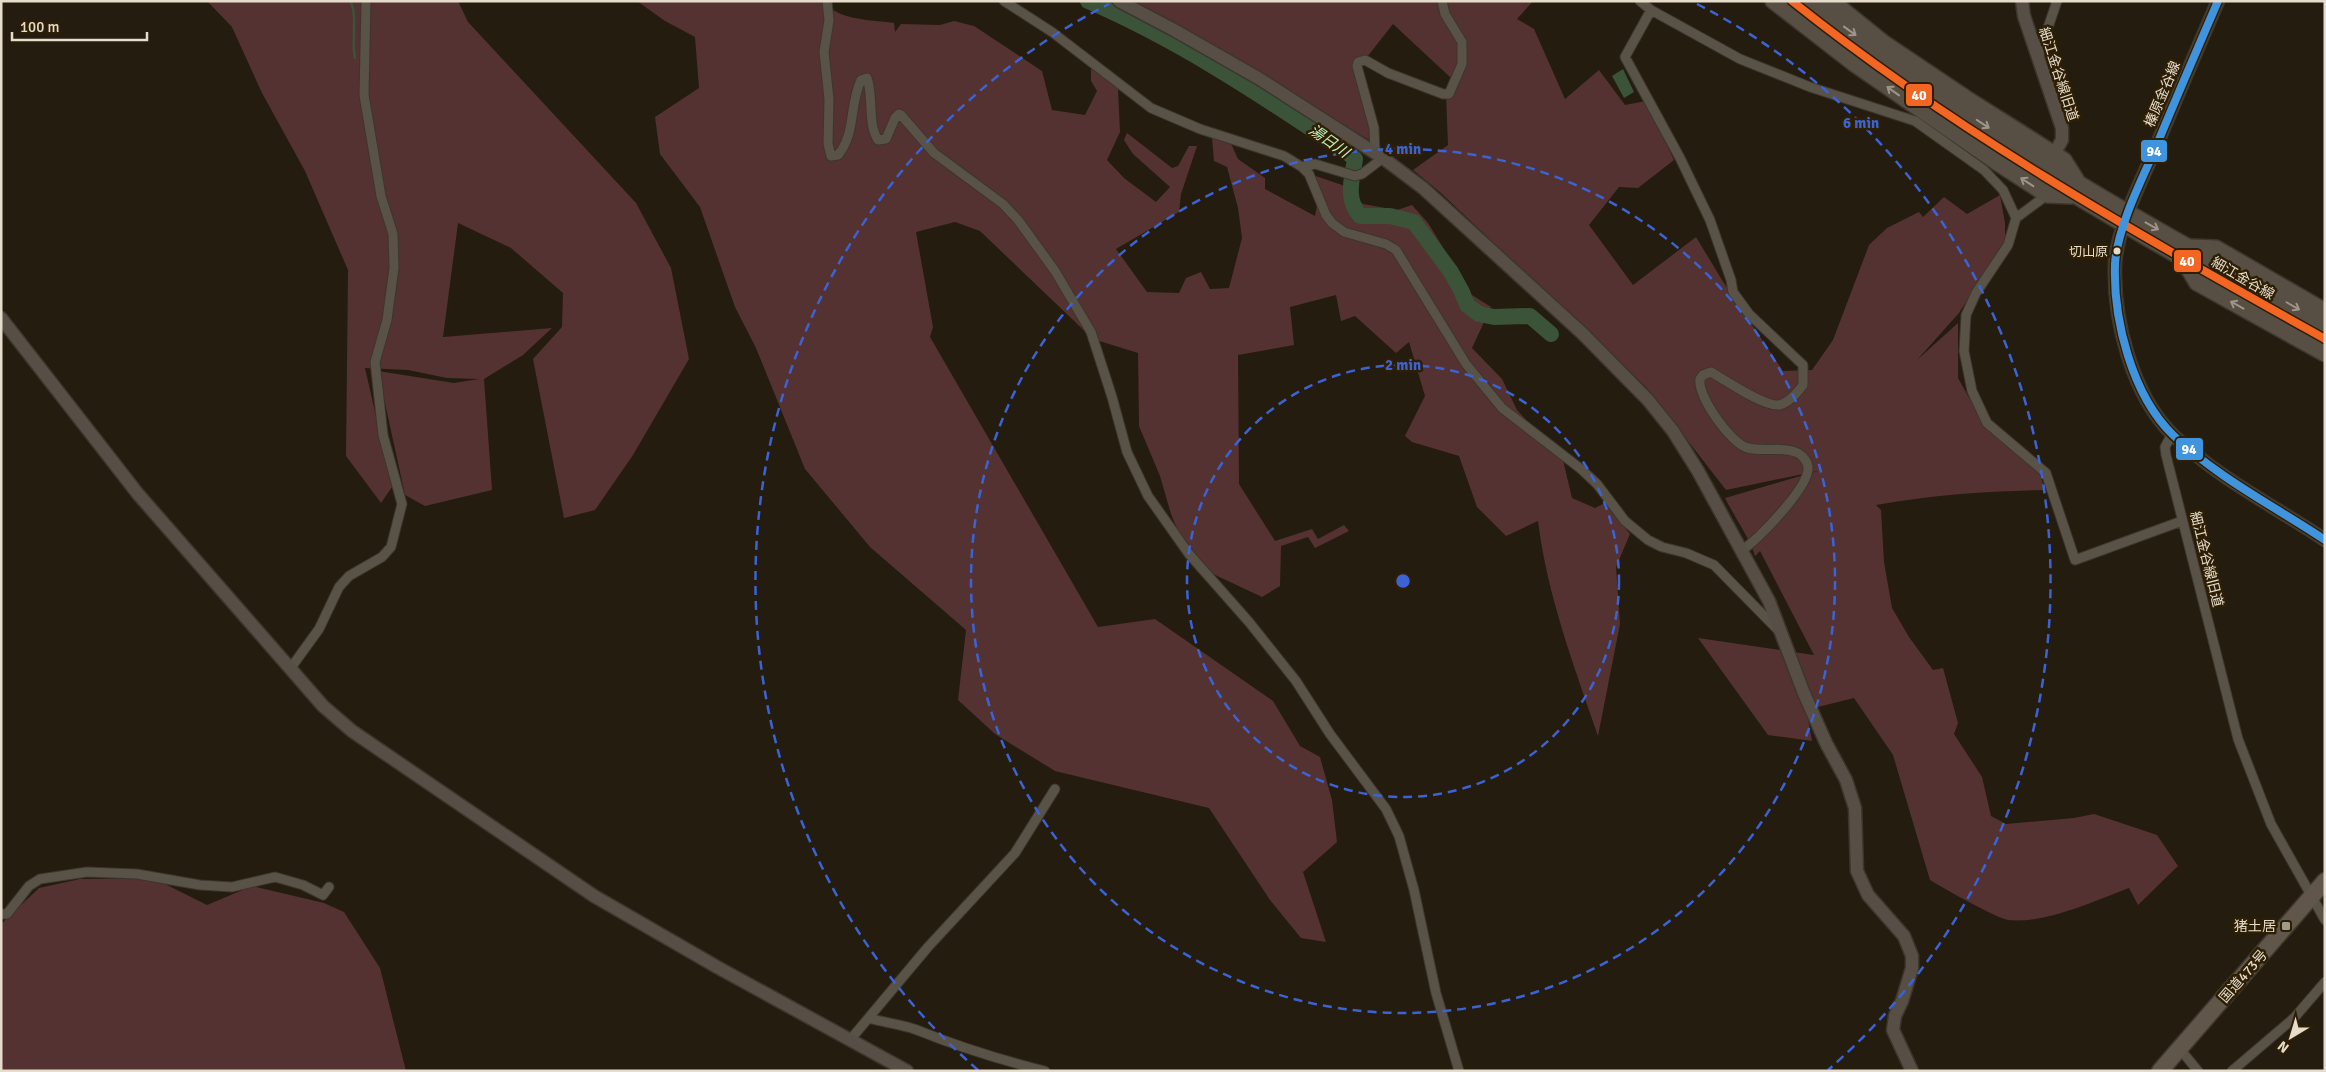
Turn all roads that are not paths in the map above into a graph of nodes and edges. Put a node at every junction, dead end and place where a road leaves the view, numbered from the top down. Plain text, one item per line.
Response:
1 (366, 1) edge
2 (827, 1) edge
3 (1004, 1) edge
4 (1119, 1) edge
5 (1442, 1) edge
6 (1640, 1) edge
7 (1773, 1) edge
8 (1792, 1) edge
9 (1811, 1) edge
10 (1832, 1) edge
11 (2022, 1) edge
12 (2057, 1) edge
13 (2218, 1) edge
14 (1651, 10) junction
15 (2038, 57) junction
16 (2054, 154) junction
17 (1379, 156) junction
18 (1302, 167) junction
19 (2075, 189) junction
20 (2047, 195) junction
21 (2016, 218) junction
22 (2126, 219) junction
23 (2186, 253) junction
24 (2325, 311) edge
25 (1, 318) edge
26 (2325, 324) edge
27 (2325, 339) edge
28 (2325, 354) edge
29 (2172, 434) junction
30 (2182, 521) junction
31 (2325, 540) edge
32 (1742, 550) junction
33 (1780, 631) junction
34 (290, 669) junction
35 (1055, 789) dead end
36 (2325, 881) edge
37 (329, 887) dead end
38 (2312, 896) junction
39 (1, 914) edge
40 (2325, 920) edge
41 (2325, 982) edge
42 (869, 1018) junction
43 (850, 1040) junction
44 (2180, 1049) junction
45 (907, 1071) edge
46 (1045, 1071) edge
47 (1459, 1071) edge
48 (1912, 1071) edge
49 (2160, 1071) edge
50 (2198, 1071) edge
51 (2232, 1071) edge

1 - 34 street
2 - 47 street
3 - 18 street
4 - 17 street
5 - 17 street
6 - 14 street
20 -> 7 main road
8 - 19 main road, 細江金谷線
9 -> 19 main road, 細江金谷線
10 - 16 main road
11 - 15 street, 細江金谷線旧道
12 - 15 street
13 - 22 street, 榛原金谷線
14 - 21 street
14 - 32 street
15 - 16 street, 細江金谷線旧道
16 - 19 main road
17 - 18 street
17 - 32 street
18 - 33 street
19 - 20 main road
19 - 22 main road, 細江金谷線
20 - 21 street
21 - 30 street
22 - 23 main road, 細江金谷線
22 - 29 street
23 - 24 main road
23 -> 26 main road, 細江金谷線
23 - 27 main road, 細江金谷線
28 -> 23 main road
25 - 34 street
29 - 30 street, 細江金谷線旧道
29 - 31 street
30 - 38 street, 細江金谷線旧道
32 - 33 street
33 - 48 street
34 - 43 street
35 - 42 street
36 - 38 highway, 国道473号
37 - 39 street
38 - 40 street, 細江金谷線旧道
38 - 44 highway, 国道473号
41 - 51 street
42 - 43 street
42 - 46 street
43 - 45 street
44 - 49 highway, 国道473号
44 - 50 street

